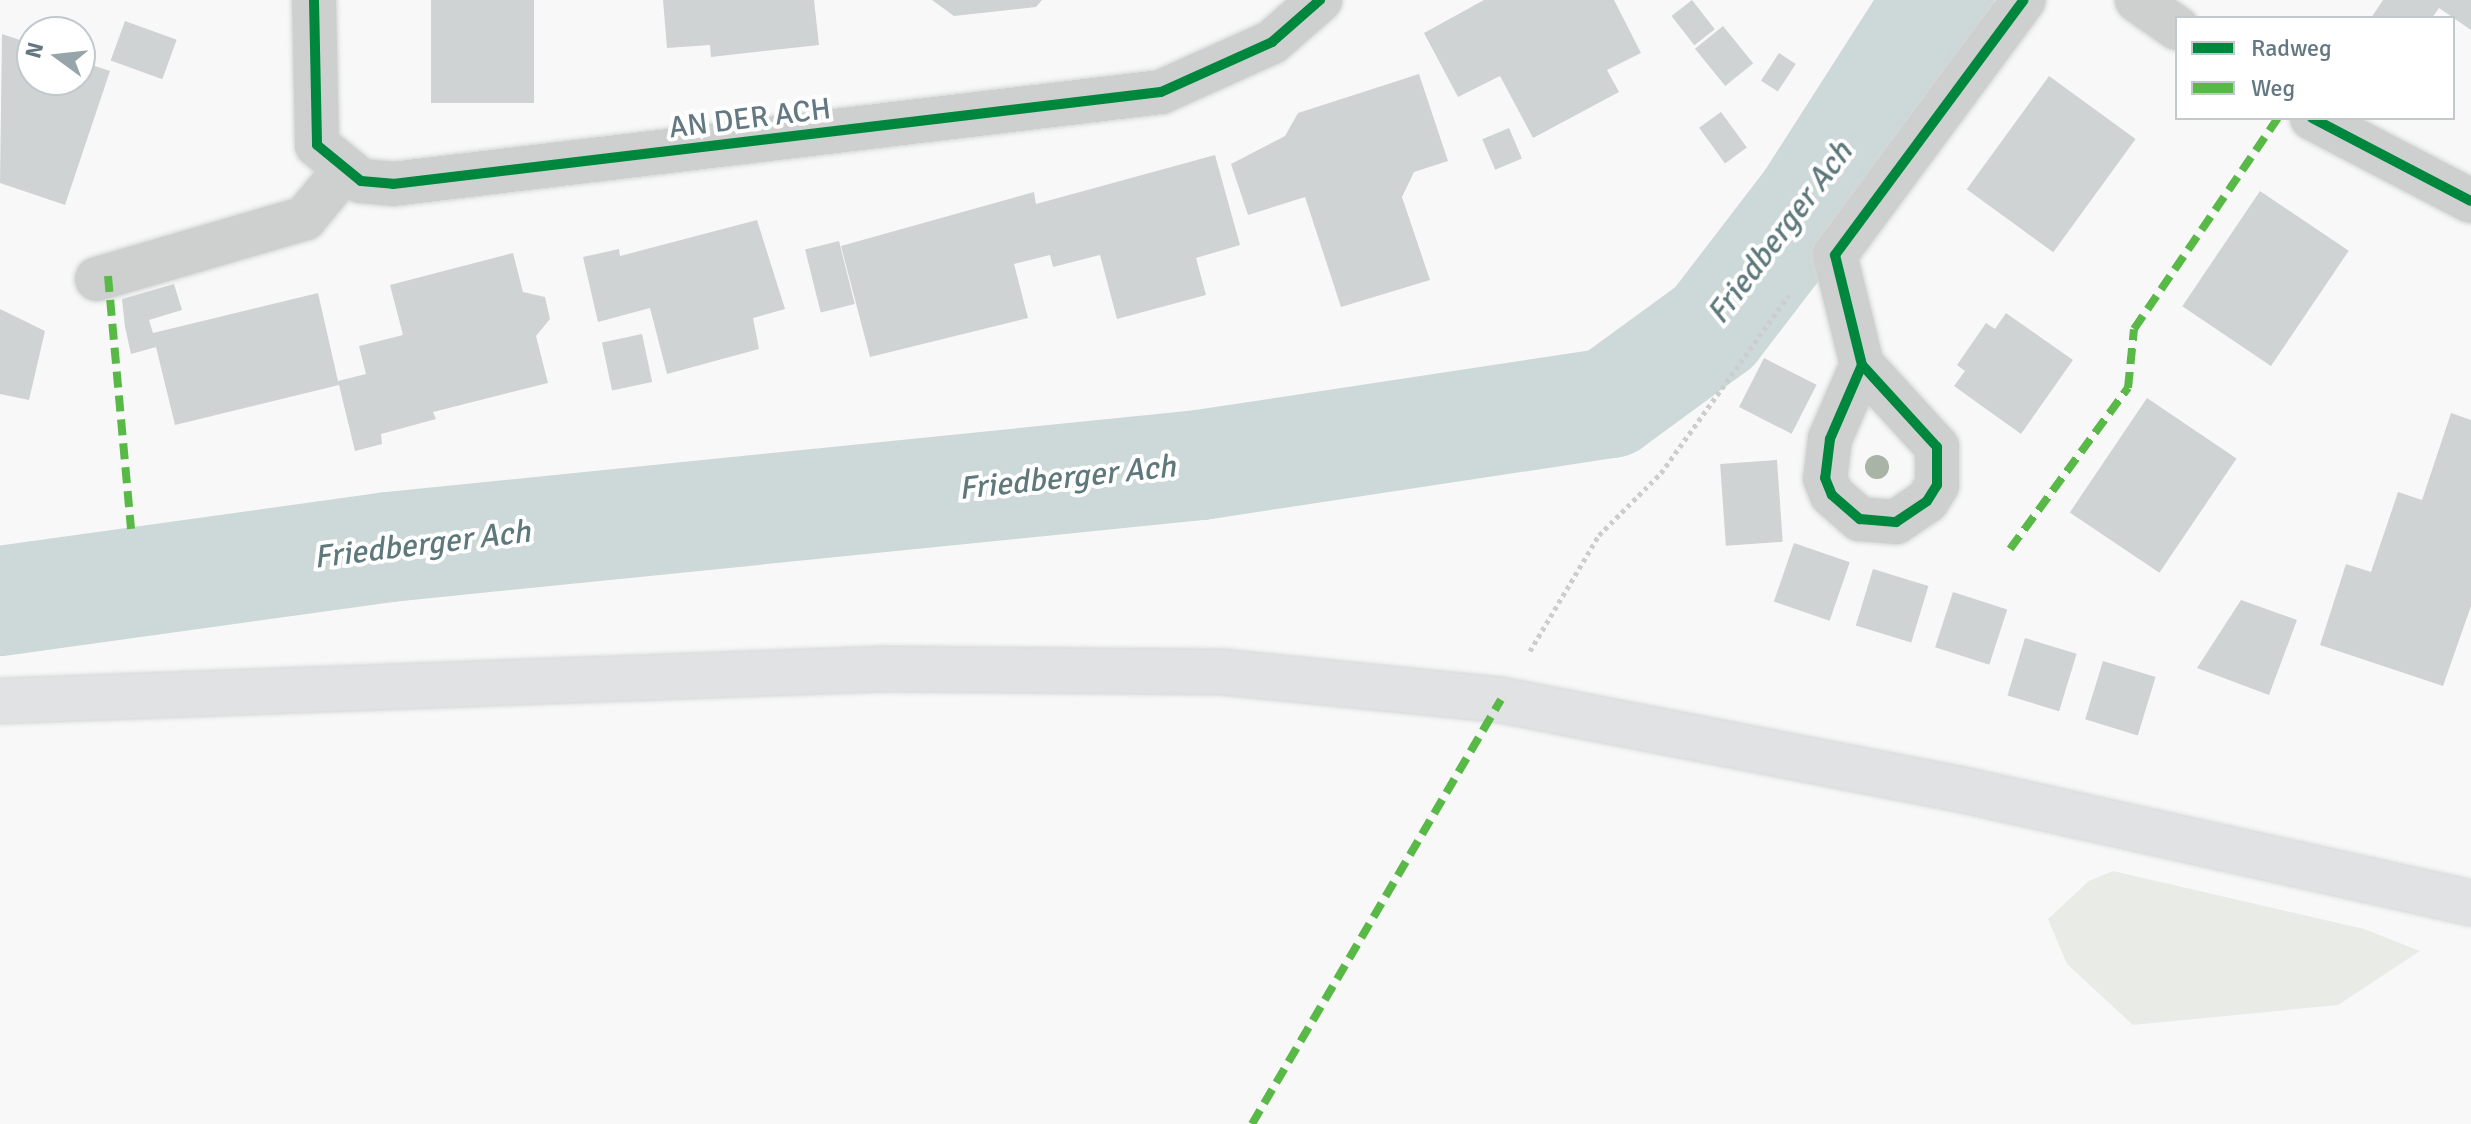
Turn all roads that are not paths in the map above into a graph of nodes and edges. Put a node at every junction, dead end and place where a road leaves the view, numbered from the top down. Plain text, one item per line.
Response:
1 (314, 0) edge
2 (1320, 0) edge
3 (2024, 0) edge
4 (2137, 0) edge
5 (2175, 27) edge
6 (2316, 120) edge
7 (344, 171) junction
8 (2471, 201) edge
9 (97, 279) dead end
10 (1862, 365) dead end
11 (0, 701) edge
12 (2471, 903) edge

1 - 7 street
2 - 7 street, AN DER ACH
3 - 10 street
4 - 5 street
6 - 8 street
7 - 9 street
11 - 12 main road

